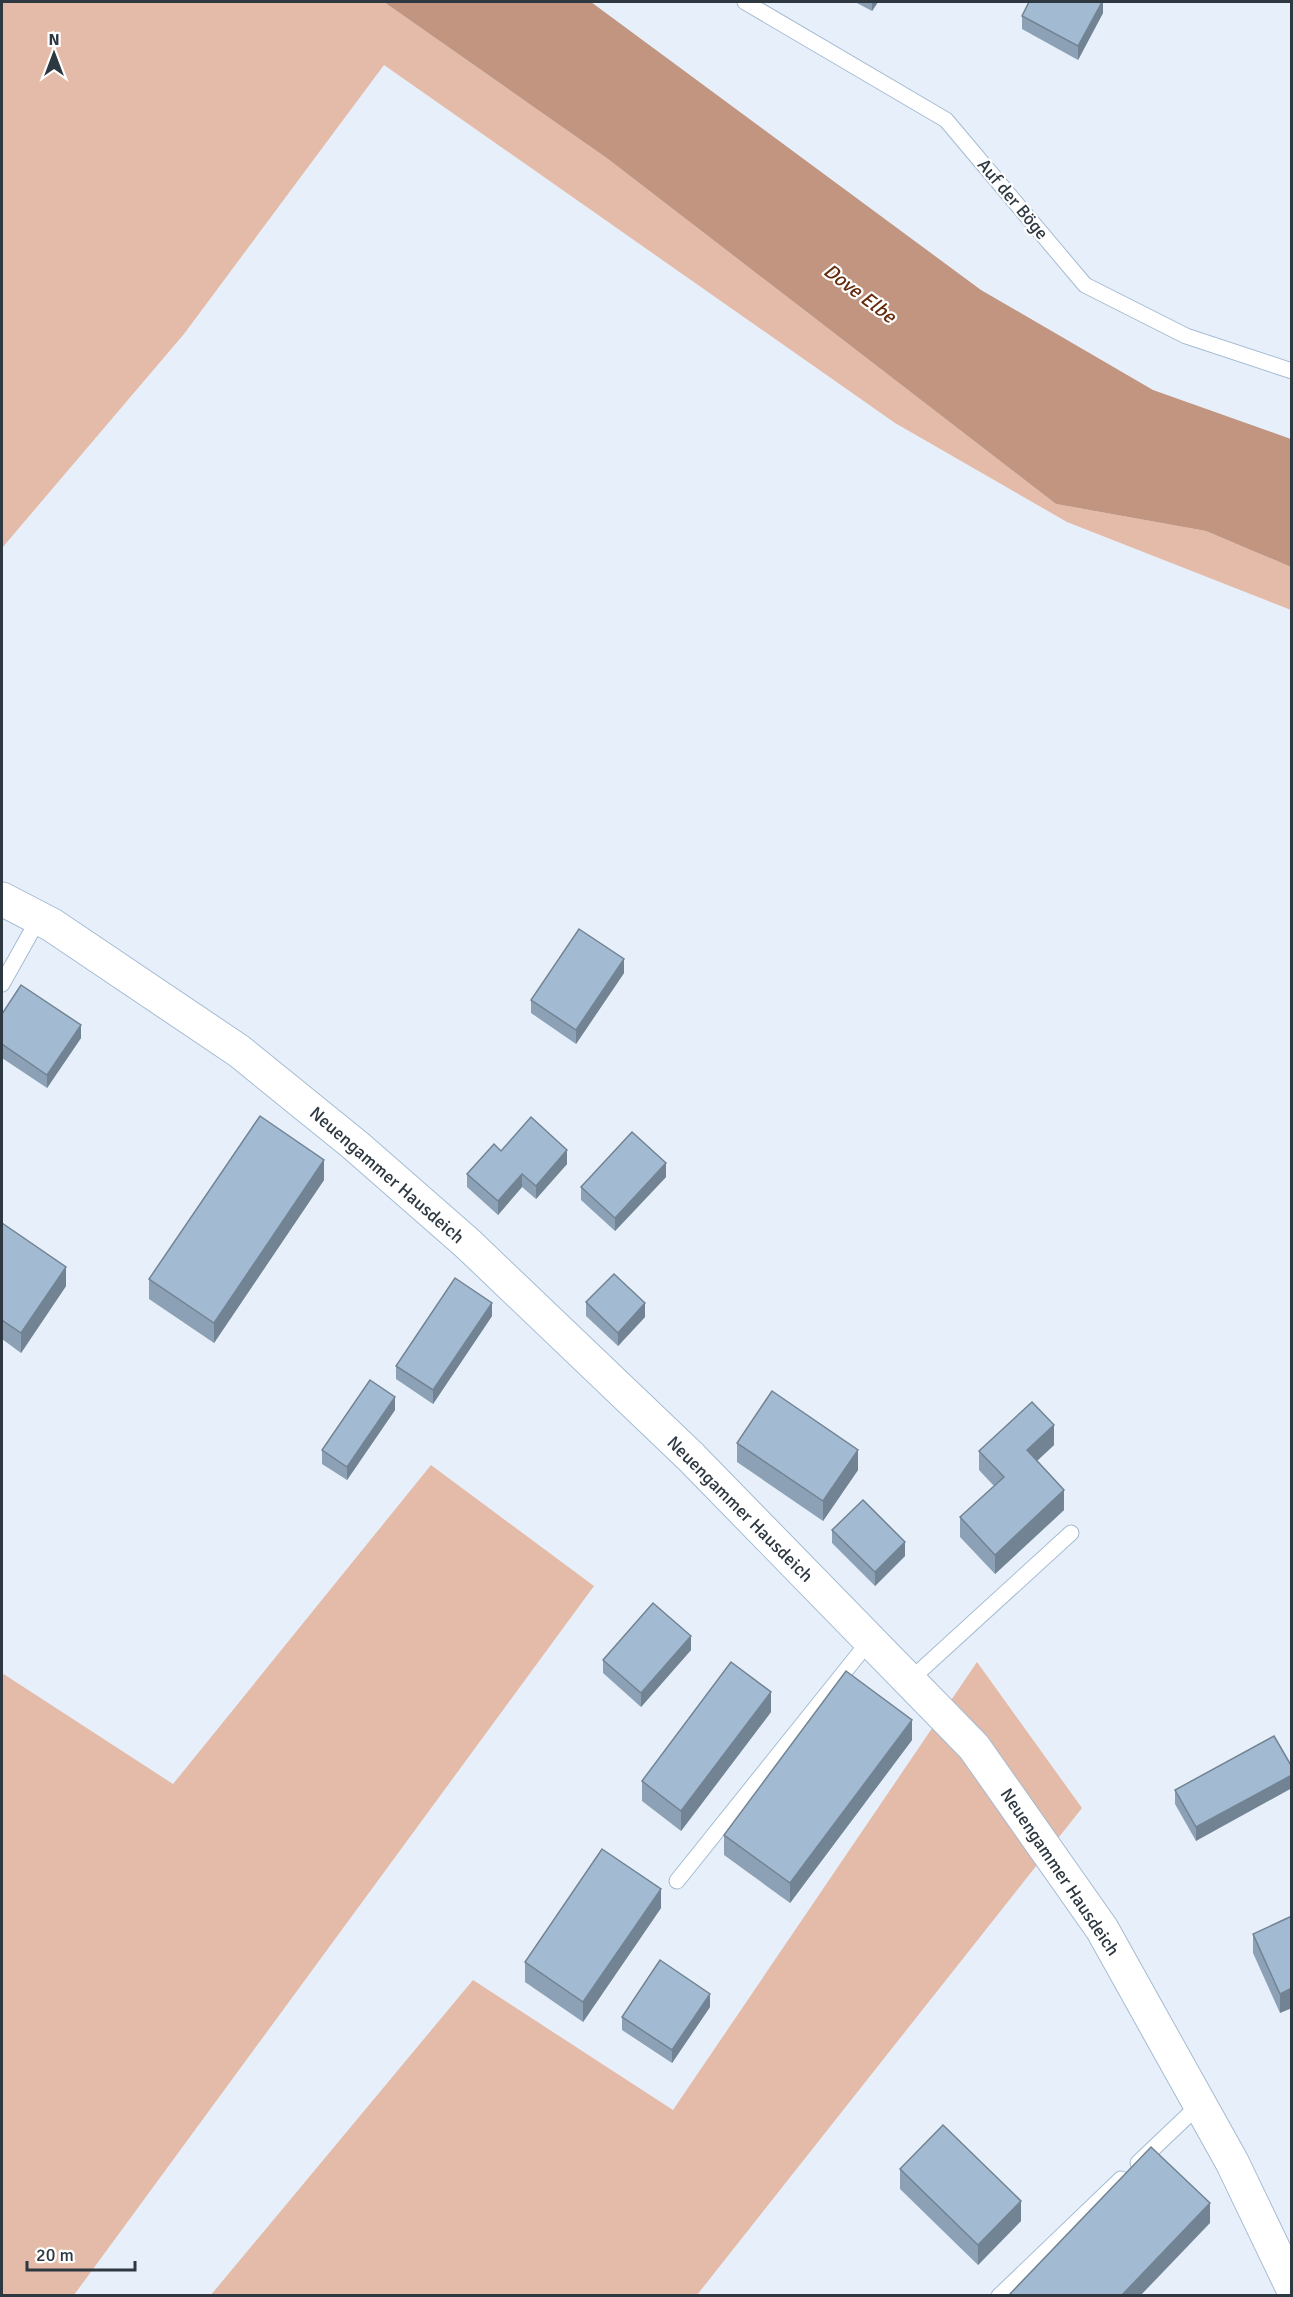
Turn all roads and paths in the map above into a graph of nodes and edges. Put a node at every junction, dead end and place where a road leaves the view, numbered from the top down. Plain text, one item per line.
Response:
1 (745, 2) edge
2 (1292, 371) edge
3 (2, 899) edge
4 (39, 918) junction
5 (2, 984) edge
6 (1071, 1533) dead end
7 (870, 1640) junction
8 (909, 1681) junction
9 (677, 1881) dead end
10 (1200, 2104) junction
11 (1292, 2287) edge
12 (999, 2295) edge

1 - 2 lane, Auf der Böge
3 - 4 street, Neuengammer Hausdeich
4 - 5 lane
4 - 7 street, Neuengammer Hausdeich
6 - 8 lane
7 - 8 street, Neuengammer Hausdeich
7 - 9 lane
8 - 10 street, Neuengammer Hausdeich
10 - 11 street, Neuengammer Hausdeich
10 - 12 lane

